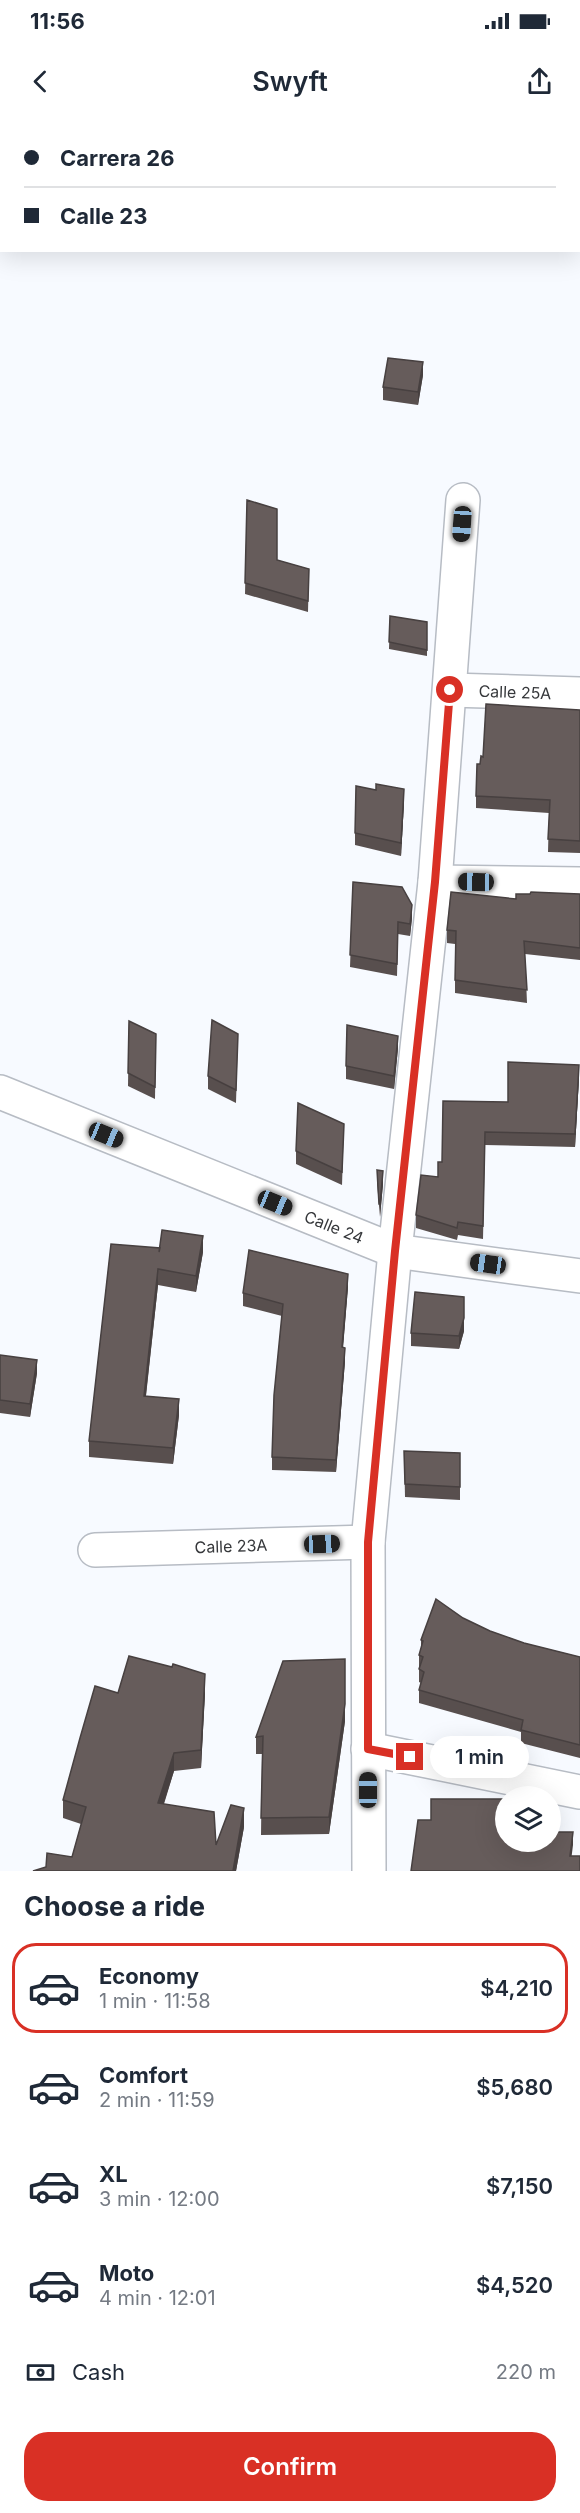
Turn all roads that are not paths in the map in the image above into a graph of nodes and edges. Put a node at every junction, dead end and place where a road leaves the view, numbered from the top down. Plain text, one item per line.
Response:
1 (463, 500) dead end
2 (450, 690) junction
3 (580, 694) edge
4 (435, 882) junction
5 (580, 884) edge
6 (0, 1092) edge
7 (395, 1251) junction
8 (580, 1276) edge
9 (368, 1542) junction
10 (95, 1550) dead end
11 (368, 1749) junction
12 (580, 1792) edge
13 (369, 1871) edge

1 - 2 street
2 - 3 street, Calle 25A
2 - 4 street
4 - 5 street
4 - 7 street
6 - 7 street, Calle 24
7 - 8 street, Calle 24
7 - 9 street
9 - 10 street, Calle 23A
9 - 11 street
11 - 12 street
11 - 13 street

